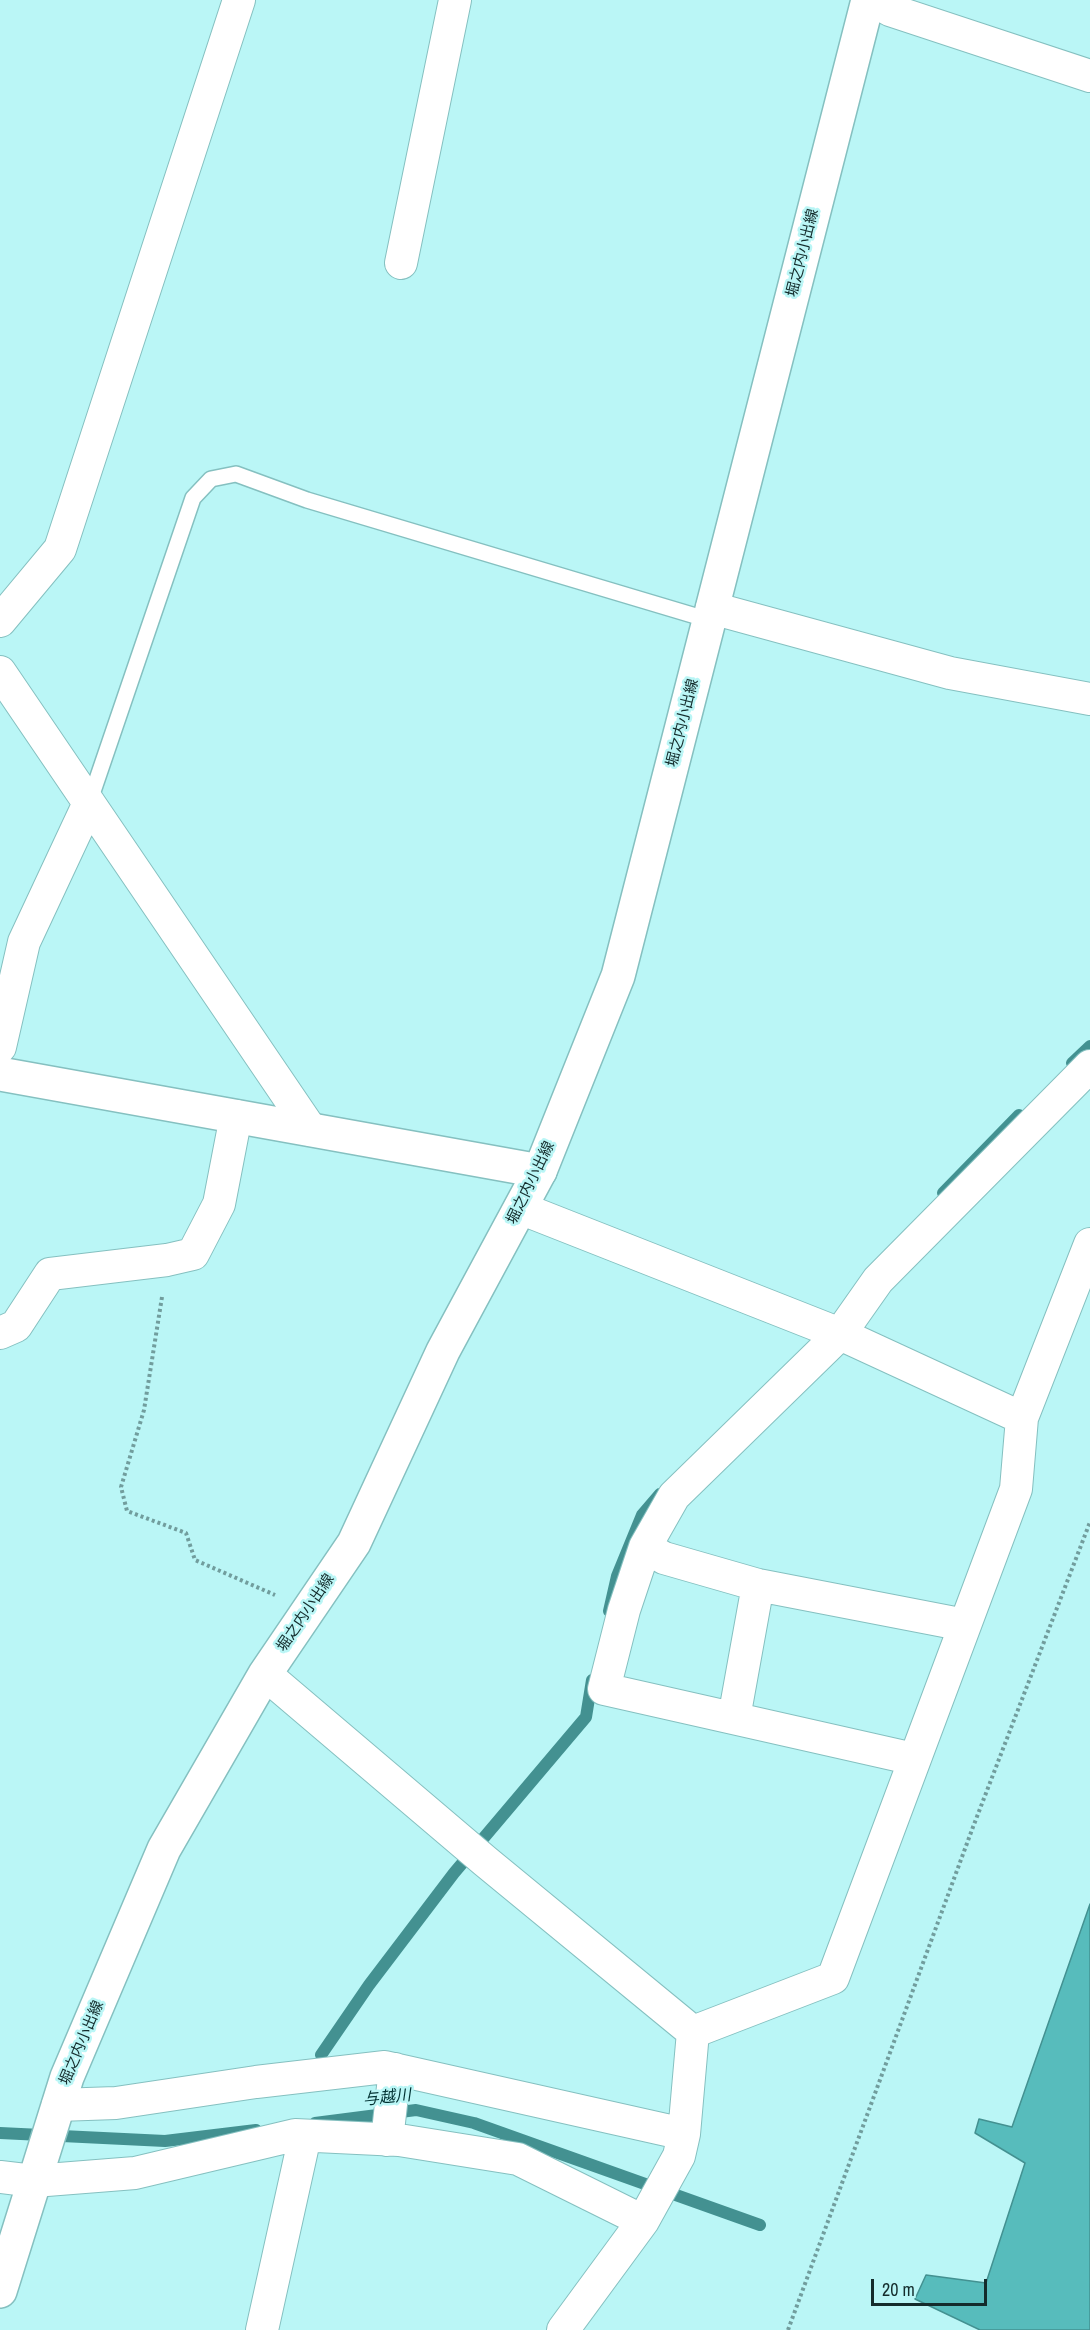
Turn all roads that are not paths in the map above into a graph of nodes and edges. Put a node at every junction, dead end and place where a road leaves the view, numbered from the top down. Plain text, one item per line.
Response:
1 (240, 0) edge
2 (455, 0) edge
3 (870, 0) edge
4 (1090, 76) edge
5 (401, 263) dead end
6 (711, 614) junction
7 (0, 621) edge
8 (0, 672) edge
9 (1090, 699) edge
10 (89, 803) junction
11 (0, 1047) edge
12 (1090, 1066) edge
13 (0, 1074) edge
14 (236, 1116) junction
15 (311, 1130) junction
16 (540, 1171) junction
17 (520, 1208) junction
18 (1090, 1244) edge
19 (0, 1333) edge
20 (840, 1335) junction
21 (1022, 1418) junction
22 (645, 1547) junction
23 (758, 1585) junction
24 (965, 1625) junction
25 (265, 1674) junction
26 (734, 1718) junction
27 (914, 1759) junction
28 (693, 2032) junction
29 (394, 2078) junction
30 (57, 2107) junction
31 (305, 2136) junction
32 (387, 2138) junction
33 (682, 2145) junction
34 (37, 2171) junction
35 (0, 2177) edge
36 (645, 2219) junction
37 (0, 2291) edge
38 (262, 2330) edge
39 (563, 2330) edge

1 - 7 street
2 - 5 street
3 - 4 street
3 - 6 main road, 堀之内小出線
6 - 9 street
6 - 10 lane
6 - 16 main road, 堀之内小出線
8 - 10 street
10 - 11 street
10 - 15 street
12 - 20 street
13 - 14 main road
14 - 15 main road
14 - 19 street
15 - 16 main road
16 - 17 main road, 堀之内小出線
17 - 20 street
17 - 25 main road, 堀之内小出線
18 - 21 street
20 - 21 street
20 - 22 street
21 - 24 street
22 - 23 street
22 - 26 street
23 - 24 street
23 - 26 street
24 - 27 street
25 - 28 street
25 - 30 main road, 堀之内小出線
26 - 27 street
27 - 28 street
28 - 33 street
29 - 30 street
29 - 32 street
29 - 33 street
30 - 34 main road, 堀之内小出線
31 - 32 street
31 - 34 street
31 - 38 street
32 - 36 street
33 - 36 street
34 - 35 street
34 - 37 main road, 堀之内小出線
36 - 39 street

